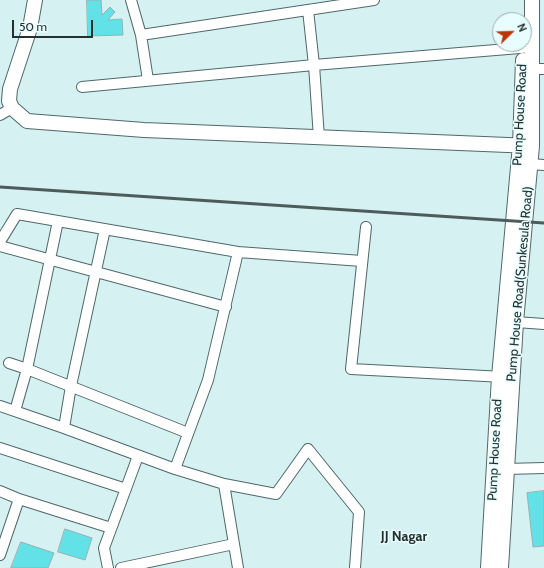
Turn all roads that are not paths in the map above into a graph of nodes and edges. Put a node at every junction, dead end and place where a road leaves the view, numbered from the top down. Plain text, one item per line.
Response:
1 (35, 0) edge
2 (131, 0) edge
3 (374, 0) edge
4 (523, 0) edge
5 (532, 0) edge
6 (308, 10) junction
7 (523, 12) edge
8 (530, 12) edge
9 (141, 35) junction
10 (492, 49) edge
11 (526, 52) edge
12 (529, 52) edge
13 (314, 64) junction
14 (538, 69) edge
15 (148, 80) junction
16 (82, 87) dead end
17 (6, 112) edge
18 (319, 138) junction
19 (526, 146) junction
20 (537, 165) edge
21 (58, 221) junction
22 (366, 227) dead end
23 (105, 229) junction
24 (0, 245) edge
25 (238, 252) junction
26 (50, 260) junction
27 (362, 261) junction
28 (96, 272) junction
29 (226, 307) junction
30 (516, 322) junction
31 (544, 324) edge
32 (9, 363) dead end
33 (27, 369) junction
34 (506, 377) junction
35 (71, 386) junction
36 (0, 406) edge
37 (15, 411) junction
38 (64, 428) junction
39 (188, 433) junction
40 (0, 448) edge
41 (138, 456) junction
42 (544, 468) edge
43 (175, 469) junction
44 (506, 469) junction
45 (224, 484) junction
46 (126, 489) junction
47 (0, 491) edge
48 (19, 499) junction
49 (111, 528) junction
50 (234, 544) junction
51 (0, 555) edge
52 (108, 568) edge
53 (121, 568) edge
54 (238, 568) edge
55 (355, 568) edge
56 (488, 568) edge
57 (501, 568) edge

1 - 17 main road
2 - 9 street
3 - 6 street
4 - 7 main road
5 - 8 main road, Pump House Road(Sunkesula Road)
6 - 9 street
6 - 13 street
9 - 15 street
10 - 13 street
11 - 19 main road, Pump House Road
12 - 14 main road, Pump House Road(Sunkesula Road)
13 - 15 street
13 - 18 street
14 - 19 main road, Pump House Road(Sunkesula Road)
15 - 16 street
17 - 18 main road
18 - 19 main road
19 - 20 main road, Pump House Road(Sunkesula Road)
19 - 34 main road, Pump House Road
20 - 30 main road, Pump House Road(Sunkesula Road)
21 - 23 street
21 - 24 street
21 - 26 street
22 - 27 street
23 - 25 street
23 - 28 street
24 - 26 street
25 - 27 street
25 - 29 street
26 - 28 street
26 - 33 street
27 - 34 street
28 - 29 street
28 - 35 street
29 - 39 street
30 - 31 street
30 - 34 main road, Pump House Road(Sunkesula Road)
32 - 33 street
33 - 35 street
33 - 37 street
34 - 44 main road, Pump House Road(Sunkesula Road)
34 - 56 main road, Pump House Road
35 - 38 street
35 - 39 street
36 - 37 street
37 - 38 street
38 - 41 street
39 - 43 street
40 - 46 street
41 - 43 street
41 - 46 street
42 - 44 street
43 - 45 street
44 - 57 main road, Pump House Road(Sunkesula Road)
45 - 50 street
45 - 55 street
46 - 49 street
47 - 48 street
48 - 49 street
48 - 51 street
49 - 52 street
50 - 53 street
50 - 54 street

